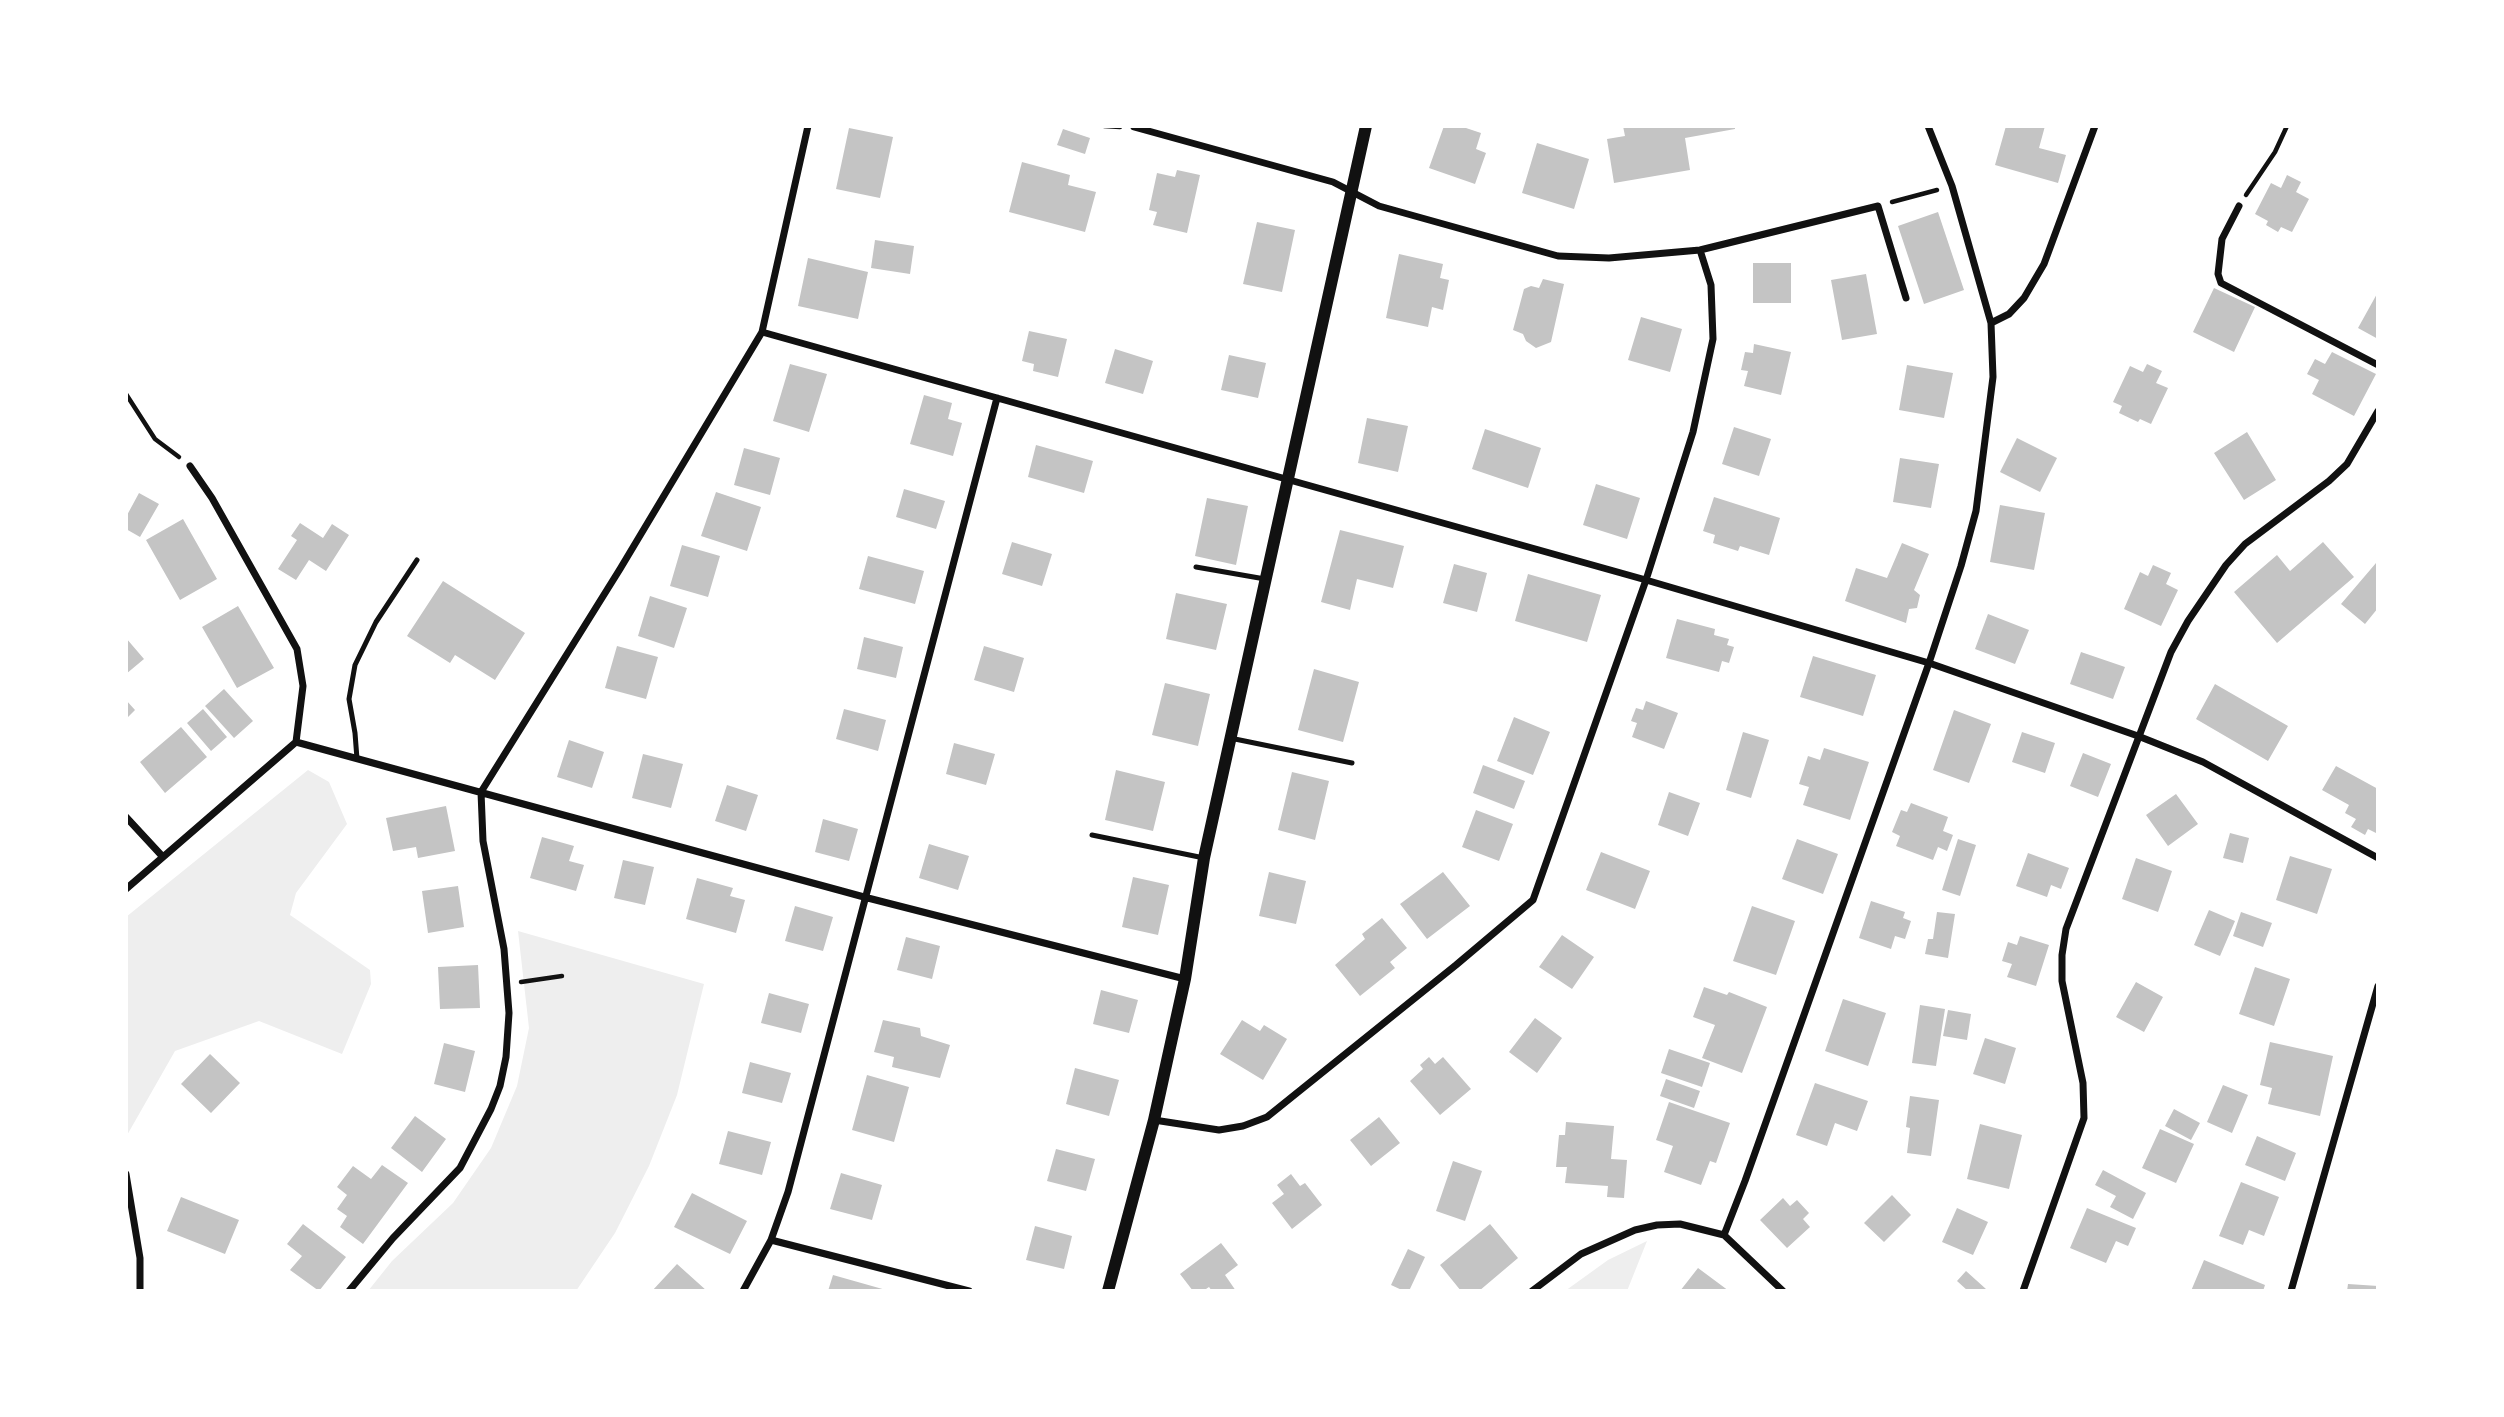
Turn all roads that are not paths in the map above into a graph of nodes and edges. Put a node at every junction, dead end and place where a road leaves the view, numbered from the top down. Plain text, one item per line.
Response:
1 (807, 126) edge
2 (1366, 126) edge
3 (1928, 126) edge
4 (2095, 126) edge
5 (1134, 127) edge
6 (1351, 191) junction
7 (2239, 206) road end
8 (1700, 250) junction
9 (1906, 298) dead end
10 (1991, 323) junction
11 (762, 331) junction
12 (2378, 365) edge
13 (997, 398) junction
14 (2378, 411) edge
15 (2374, 426) edge
16 (190, 466) road end
17 (1288, 480) junction
18 (417, 560) dead end
19 (1196, 566) dead end
20 (1265, 579) junction
21 (1646, 580) junction
22 (1929, 663) junction
23 (2138, 736) junction
24 (1230, 738) junction
25 (296, 742) junction
26 (356, 759) junction
27 (1352, 764) dead end
28 (481, 792) junction
29 (126, 817) edge
30 (1092, 835) dead end
31 (163, 856) junction
32 (1204, 858) junction
33 (2378, 858) edge
34 (126, 889) edge
35 (864, 897) junction
36 (1185, 979) junction
37 (2378, 986) edge
38 (1154, 1120) junction
39 (126, 1174) edge
40 (1724, 1235) junction
41 (771, 1240) junction
42 (140, 1291) edge
43 (349, 1291) edge
44 (743, 1291) edge
45 (970, 1291) edge
46 (1108, 1291) edge
47 (1532, 1291) edge
48 (1783, 1291) edge
49 (2023, 1291) edge
50 (2291, 1291) edge

1 - 11 street
2 - 6 street
3 - 10 street
4 - 10 street
5 - 6 street
6 - 8 street
6 - 17 street
7 - 12 street
8 - 9 street
8 - 21 street
10 - 22 street
11 - 13 street
11 - 28 street
13 - 17 street
13 - 35 street
14 - 15 street
15 - 23 street
16 - 25 street
17 - 20 street
17 - 21 street
18 - 26 lane
19 - 20 lane
20 - 24 street
21 - 22 street
21 - 38 street
22 - 23 street
22 - 40 street
23 - 33 street
23 - 49 street
24 - 27 lane
24 - 32 street
25 - 26 street
25 - 31 street
26 - 28 street
28 - 35 street
28 - 43 street
29 - 31 street
30 - 32 lane
31 - 34 street
32 - 36 street
35 - 36 street
35 - 41 street
36 - 38 street
37 - 50 street
38 - 46 street
39 - 42 street
40 - 47 street
40 - 48 street
41 - 44 street
41 - 45 street

